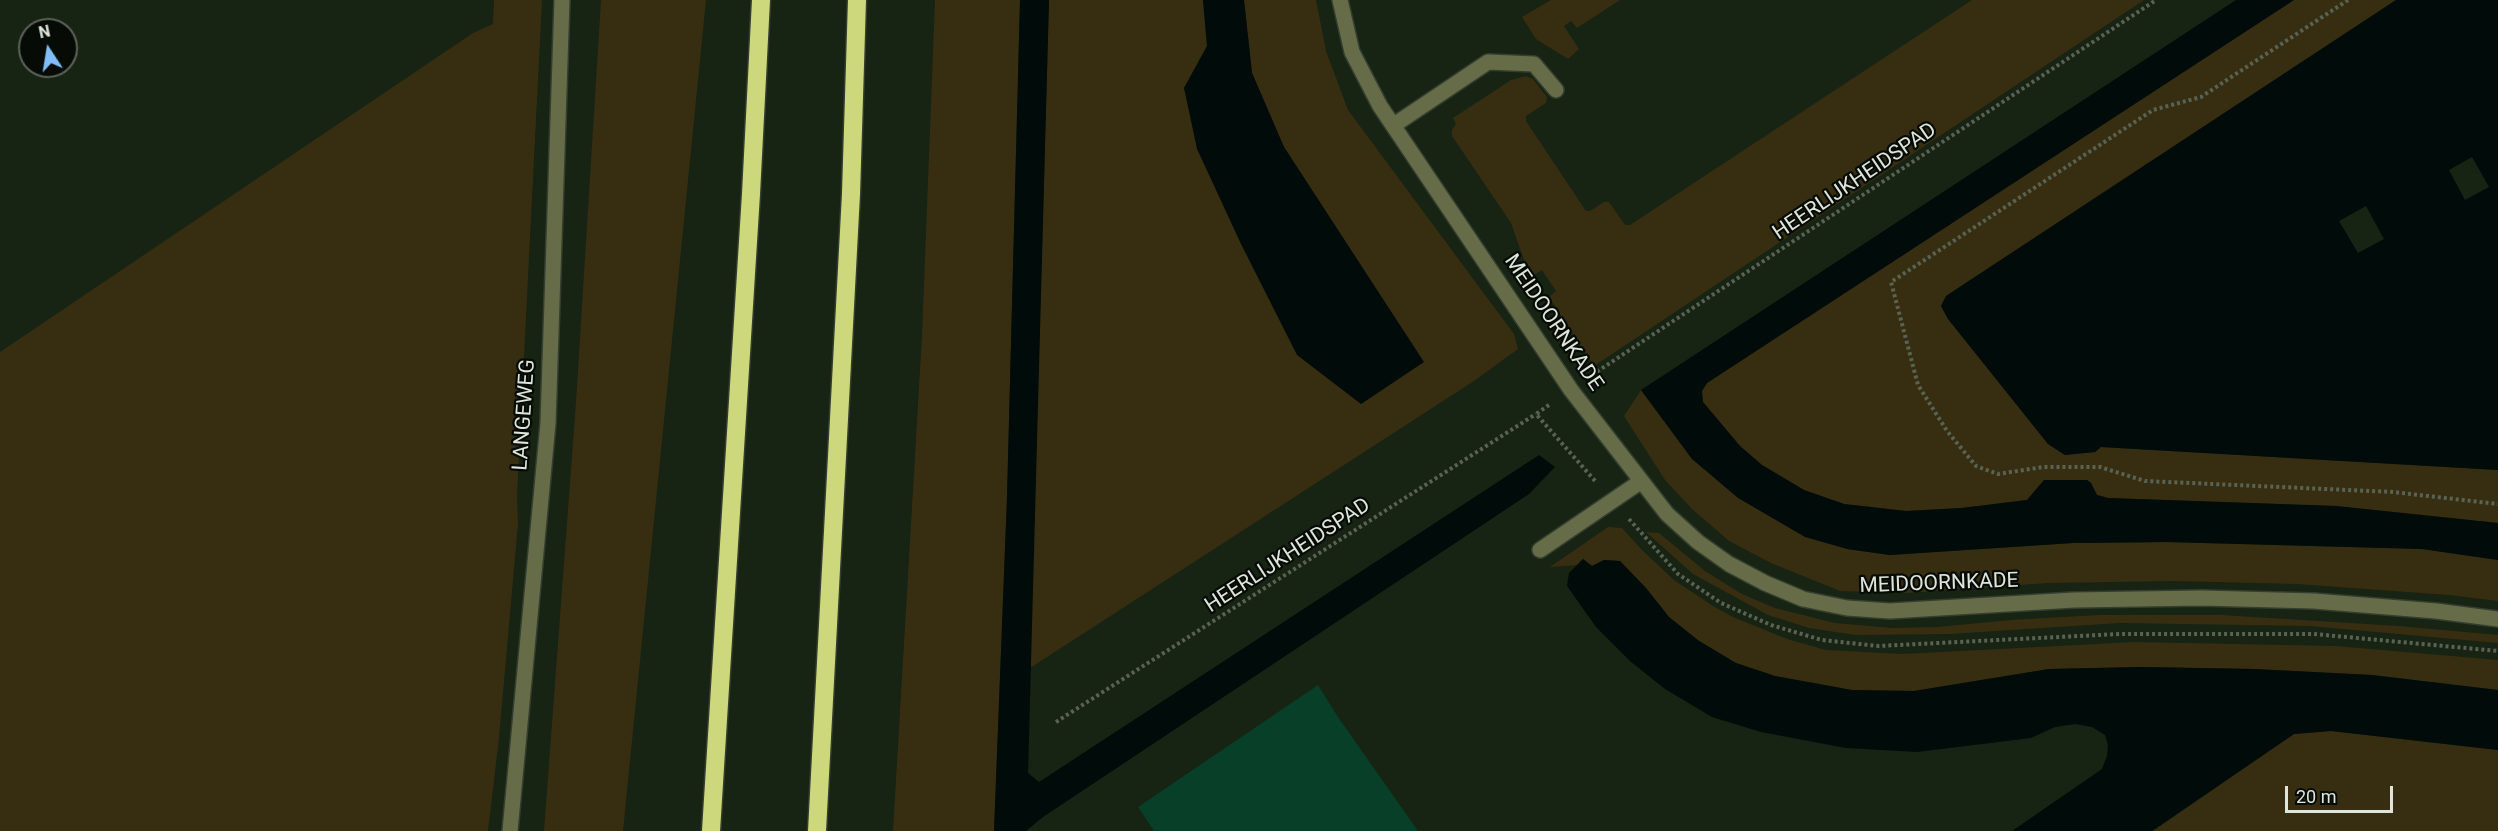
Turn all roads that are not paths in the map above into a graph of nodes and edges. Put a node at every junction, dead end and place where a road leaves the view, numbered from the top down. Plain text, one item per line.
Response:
1 (562, 0) edge
2 (761, 0) edge
3 (857, 0) edge
4 (1340, 0) edge
5 (1556, 90) dead end
6 (1394, 125) junction
7 (1640, 482) junction
8 (1540, 550) dead end
9 (2498, 619) edge
10 (510, 831) edge
11 (711, 831) edge
12 (817, 831) edge

1 - 10 street, LANGEWEG
2 - 11 highway
3 - 12 highway
4 - 6 street, MEIDOORNKADE
5 - 6 street
6 - 7 street, MEIDOORNKADE
7 - 8 street
7 - 9 street, MEIDOORNKADE

